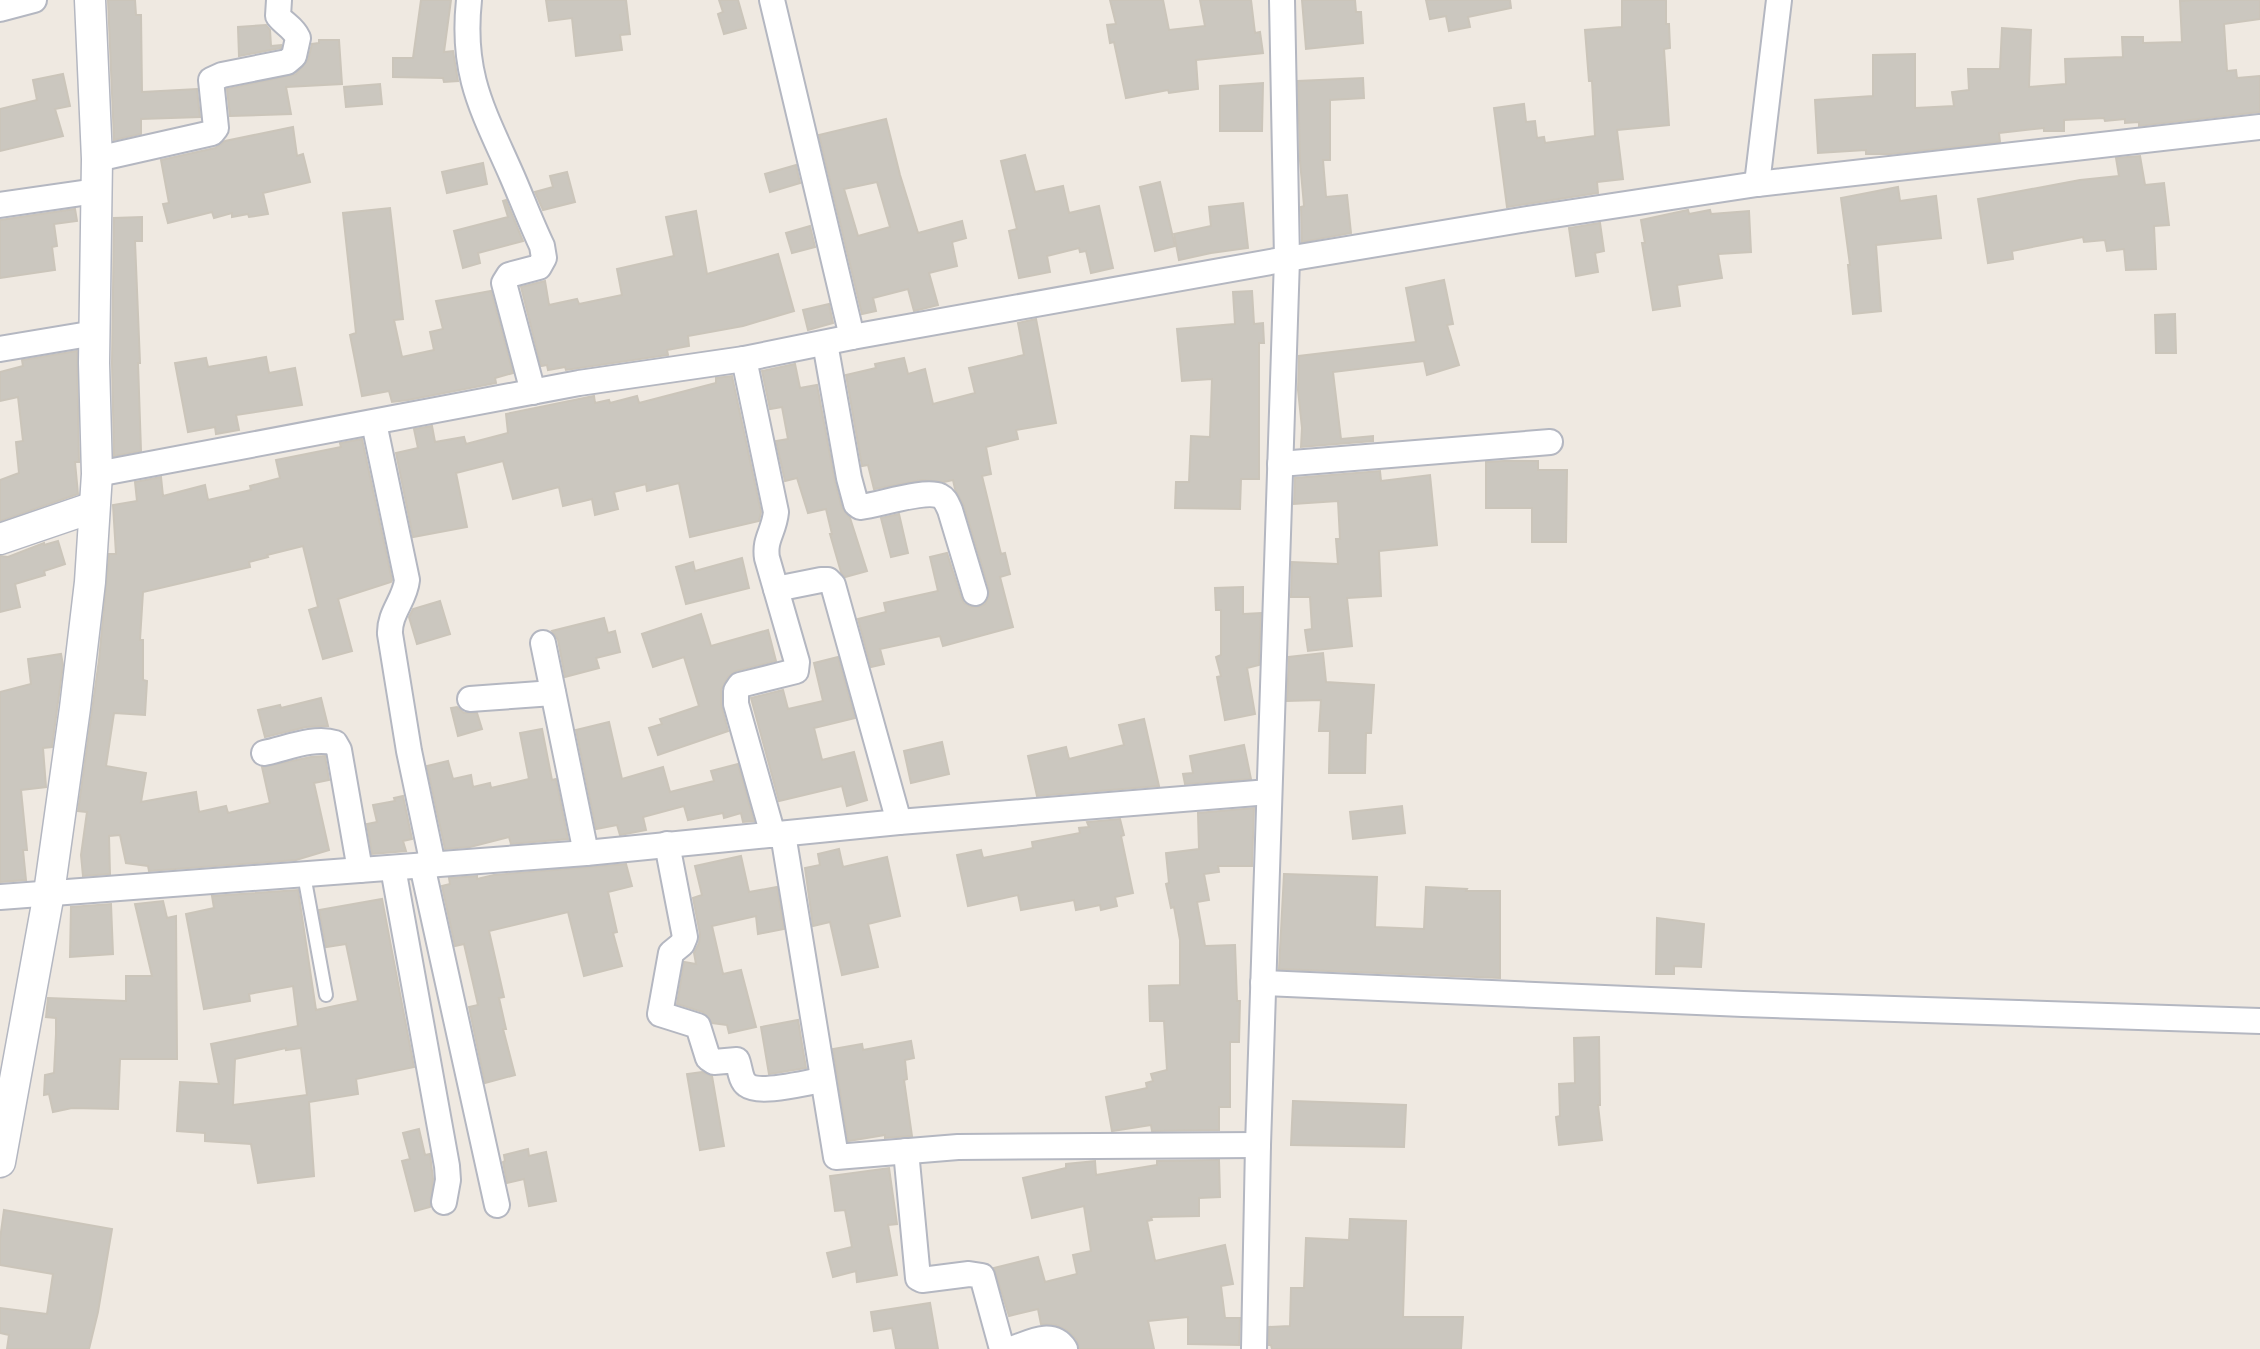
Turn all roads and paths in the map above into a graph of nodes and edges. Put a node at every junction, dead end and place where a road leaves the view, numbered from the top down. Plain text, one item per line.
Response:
1 (34, 0) edge
2 (90, 0) edge
3 (279, 0) edge
4 (469, 0) edge
5 (772, 0) edge
6 (1282, 0) edge
7 (1779, 0) edge
8 (0, 9) edge
9 (2260, 127) edge
10 (97, 159) junction
11 (1757, 184) junction
12 (96, 191) junction
13 (0, 205) edge
14 (1287, 259) junction
15 (95, 333) junction
16 (852, 337) junction
17 (825, 343) junction
18 (0, 349) edge
19 (744, 359) junction
20 (533, 392) junction
21 (374, 423) junction
22 (1550, 442) dead end
23 (1280, 464) junction
24 (97, 474) junction
25 (94, 507) junction
26 (0, 539) edge
27 (776, 589) junction
28 (975, 593) dead end
29 (543, 643) dead end
30 (553, 692) junction
31 (470, 698) dead end
32 (264, 753) dead end
33 (1269, 792) junction
34 (899, 822) junction
35 (778, 835) junction
36 (667, 844) junction
37 (586, 853) junction
38 (427, 865) junction
39 (393, 868) junction
40 (360, 870) junction
41 (304, 874) junction
42 (49, 893) junction
43 (0, 897) edge
44 (1263, 983) junction
45 (326, 995) dead end
46 (2260, 1021) edge
47 (823, 1080) junction
48 (1258, 1145) junction
49 (906, 1151) junction
50 (0, 1162) edge
51 (444, 1202) dead end
52 (497, 1205) dead end
53 (1002, 1349) edge
54 (1012, 1349) edge
55 (1065, 1349) edge
56 (1254, 1349) edge

1 - 8 street
2 - 10 street
3 - 10 street
4 - 20 street
5 - 16 street
6 - 14 street
7 - 11 street
9 - 11 street
10 - 12 street
11 - 14 street
12 - 13 street
12 - 15 street
14 - 16 street
14 - 23 street
15 - 18 street
15 - 24 street
16 - 17 street
17 - 19 street
17 - 28 street
19 - 20 street
19 - 27 street
20 - 21 street
21 - 24 street
21 - 38 street
22 - 23 street
23 - 33 street
24 - 25 street
25 - 26 street
25 - 42 street
27 - 34 street
27 - 35 street
29 - 30 street
30 - 31 street
30 - 37 street
32 - 40 street
33 - 34 street
33 - 44 street
34 - 35 street
35 - 36 street
35 - 47 street
36 - 37 street
36 - 47 street
37 - 38 street
38 - 39 street
38 - 52 street
39 - 40 street
39 - 51 street
40 - 41 street
41 - 42 street
41 - 45 lane
42 - 43 street
42 - 50 street
44 - 46 street
44 - 48 street
47 - 49 street
48 - 49 street
48 - 56 street
49 - 53 street
54 - 55 street

